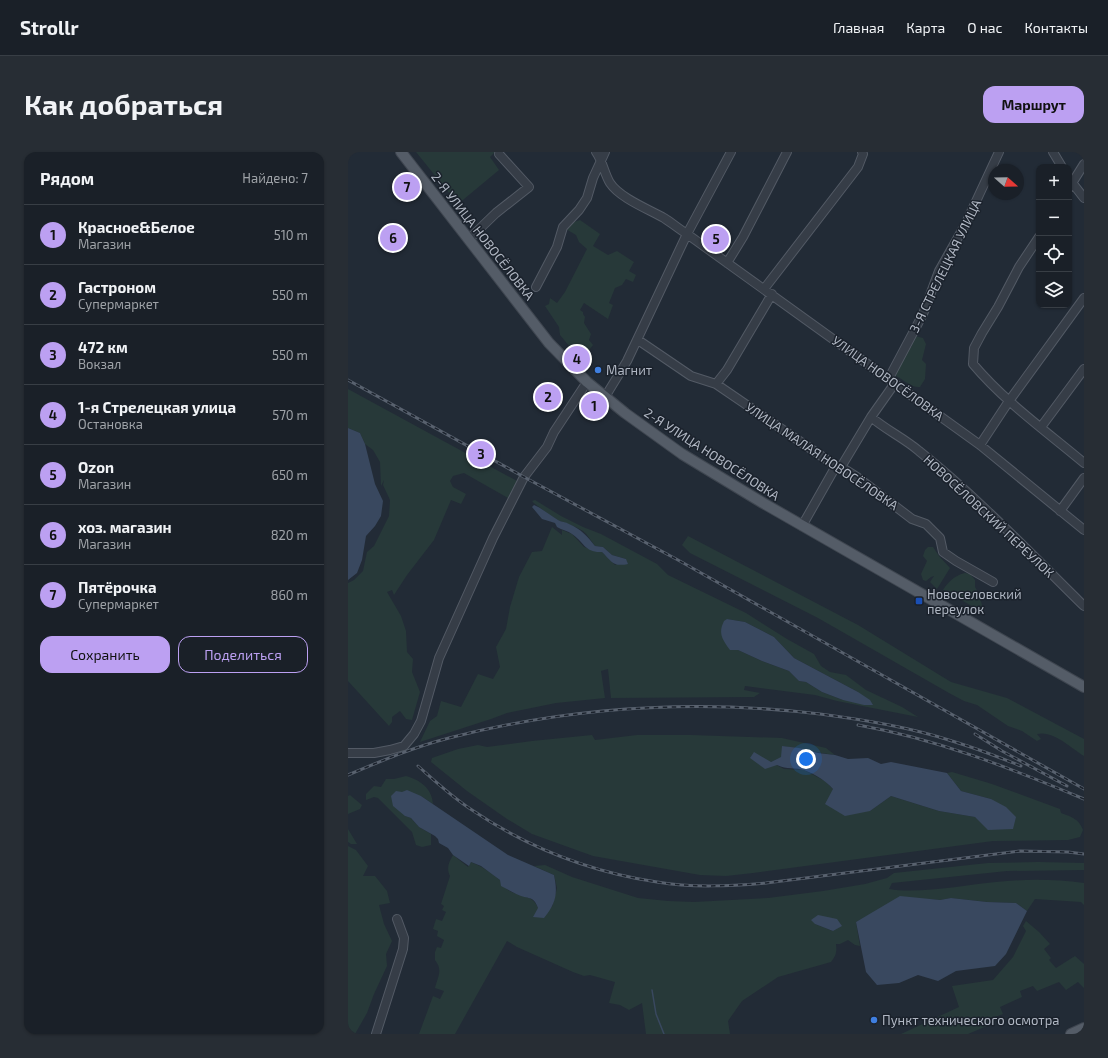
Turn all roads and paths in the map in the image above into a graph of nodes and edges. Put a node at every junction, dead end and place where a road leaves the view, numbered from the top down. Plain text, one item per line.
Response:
1 (401, 152) edge
2 (596, 152) edge
3 (605, 152) edge
4 (731, 152) edge
5 (787, 152) edge
6 (862, 152) edge
7 (999, 152) edge
8 (1053, 152) edge
9 (499, 154) dead end
10 (601, 160) junction
11 (1060, 164) edge
12 (1084, 164) edge
13 (1072, 180) edge
14 (1072, 185) edge
15 (1084, 198) edge
16 (687, 234) junction
17 (469, 239) junction
18 (1036, 242) edge
19 (728, 263) junction
20 (536, 287) dead end
21 (764, 289) junction
22 (772, 294) junction
23 (1084, 298) edge
24 (638, 340) junction
25 (1084, 369) edge
26 (892, 380) junction
27 (587, 382) junction
28 (716, 384) junction
29 (606, 397) junction
30 (1009, 401) junction
31 (871, 417) junction
32 (1040, 427) junction
33 (980, 445) junction
34 (1084, 463) edge
35 (839, 466) junction
36 (1084, 478) edge
37 (1060, 510) junction
38 (802, 526) junction
39 (1084, 530) edge
40 (993, 582) dead end
41 (1084, 606) edge
42 (1084, 687) edge
43 (348, 754) edge
44 (397, 919) dead end
45 (1084, 1028) edge
46 (376, 1034) edge
47 (1071, 1034) edge

1 - 17 main road, 2-Я УЛИЦА НОВОСЁЛОВКА
2 - 10 street, УЛИЦА НОВОСЁЛОВКА
3 - 10 street
4 - 16 street
5 - 19 street
6 - 21 street
7 - 26 street, 3-Я СТРЕЛЕЦКАЯ УЛИЦА
8 - 11 street
9 - 17 street
10 - 16 street, УЛИЦА НОВОСЁЛОВКА
10 - 20 street
12 - 13 street
14 - 15 street
16 - 19 street, УЛИЦА НОВОСЁЛОВКА
16 - 24 street
17 - 27 main road, 2-Я УЛИЦА НОВОСЁЛОВКА
18 - 30 street
19 - 21 street, УЛИЦА НОВОСЁЛОВКА
21 - 22 street, УЛИЦА НОВОСЁЛОВКА
22 - 26 street, УЛИЦА НОВОСЁЛОВКА
22 - 28 street
23 - 30 street
24 - 28 street, УЛИЦА МАЛАЯ НОВОСЁЛОВКА
24 - 29 street
25 - 32 street
26 - 31 street, 3-Я СТРЕЛЕЦКАЯ УЛИЦА
26 - 33 street, УЛИЦА НОВОСЁЛОВКА
27 - 29 main road, 2-Я УЛИЦА НОВОСЁЛОВКА
27 - 43 street
28 - 35 street, УЛИЦА МАЛАЯ НОВОСЁЛОВКА
29 - 38 main road, 2-Я УЛИЦА НОВОСЁЛОВКА
30 - 32 street
30 - 33 street
31 - 35 street, 3-Я СТРЕЛЕЦКАЯ УЛИЦА
31 - 41 street, НОВОСЁЛОВСКИЙ ПЕРЕУЛОК
32 - 34 street
33 - 37 street, УЛИЦА НОВОСЁЛОВКА
35 - 38 street, 3-Я СТРЕЛЕЦКАЯ УЛИЦА
35 - 40 street, УЛИЦА МАЛАЯ НОВОСЁЛОВКА
36 - 37 street
37 - 39 street, УЛИЦА НОВОСЁЛОВКА
38 - 42 main road, 2-Я УЛИЦА НОВОСЁЛОВКА
44 - 46 street
45 - 47 main road

